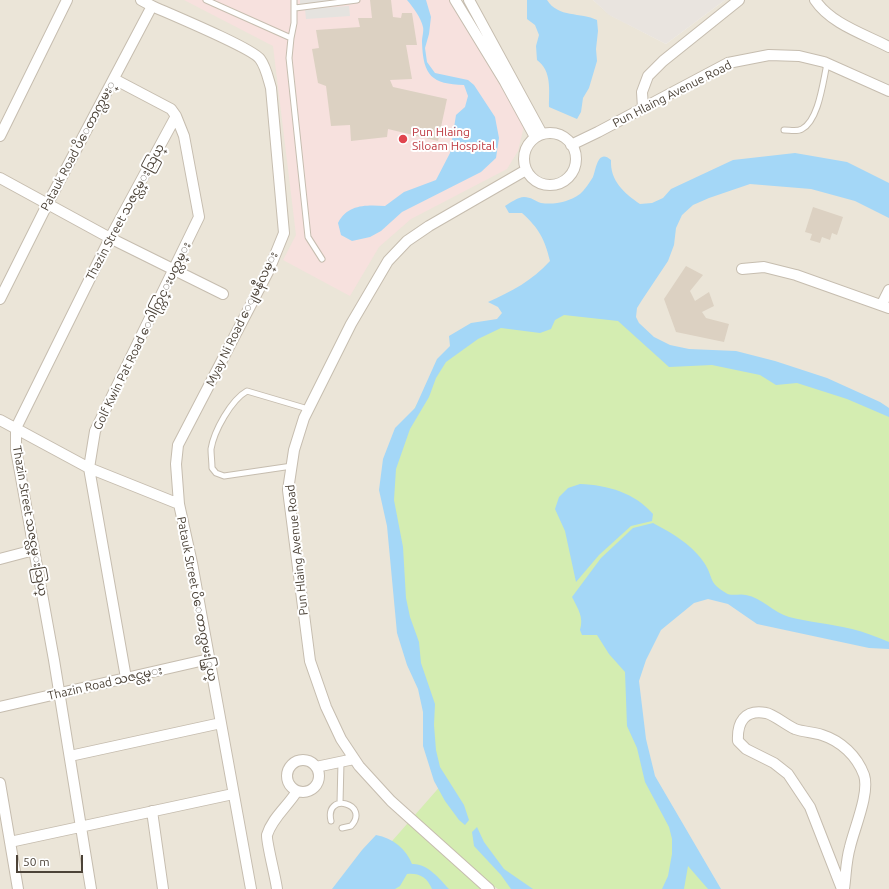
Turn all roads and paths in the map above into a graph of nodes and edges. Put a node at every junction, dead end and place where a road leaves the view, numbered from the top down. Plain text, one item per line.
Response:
1 (67, 0) edge
2 (141, 0) edge
3 (206, 0) edge
4 (294, 0) edge
5 (357, 0) edge
6 (455, 0) edge
7 (469, 0) edge
8 (815, 0) edge
9 (734, 2) edge
10 (152, 6) junction
11 (295, 8) junction
12 (290, 38) junction
13 (889, 47) edge
14 (827, 64) junction
15 (114, 78) junction
16 (889, 91) edge
17 (643, 108) junction
18 (176, 116) junction
19 (784, 130) dead end
20 (538, 135) junction
21 (0, 136) edge
22 (571, 145) junction
23 (526, 170) junction
24 (0, 178) edge
25 (48, 203) junction
26 (110, 238) junction
27 (322, 259) dead end
28 (742, 269) dead end
29 (174, 270) junction
30 (889, 290) edge
31 (223, 294) dead end
32 (0, 299) edge
33 (885, 306) edge
34 (308, 409) junction
35 (0, 420) edge
36 (16, 428) junction
37 (292, 466) junction
38 (89, 468) junction
39 (179, 504) junction
40 (34, 550) junction
41 (0, 559) edge
42 (209, 659) junction
43 (126, 678) junction
44 (60, 694) junction
45 (0, 707) edge
46 (220, 723) junction
47 (70, 756) junction
48 (354, 759) junction
49 (341, 762) junction
50 (316, 767) junction
51 (0, 783) edge
52 (297, 791) junction
53 (233, 794) junction
54 (340, 803) junction
55 (152, 810) junction
56 (331, 821) dead end
57 (81, 828) junction
58 (342, 828) dead end
59 (10, 842) junction
60 (18, 889) edge
61 (91, 889) edge
62 (163, 889) edge
63 (251, 889) edge
64 (277, 889) edge
65 (489, 889) edge
66 (843, 889) edge

1 - 21 street
2 - 10 street
3 - 12 lane
4 - 11 lane
5 - 11 lane
6 - 20 street
7 - 20 street
8 - 13 street
9 - 17 street
10 - 15 street, Patauk Road ပိေတာက္လမး္
10 - 39 street, Myay Ni Road ေျမနီလမ္း
11 - 12 lane
12 - 27 lane
14 - 16 street, Pun Hlaing Avenue Road
14 - 17 street, Pun Hlaing Avenue Road
14 - 19 lane
15 - 18 street
15 - 25 street, Patauk Road ပိေတာက္လမး္
17 - 22 street, Pun Hlaing Avenue Road
18 - 26 street, Thazin Street သဇင္လမ္းသြယ္
18 - 29 street, Golf Kwin Pat Road ေဂါက္ကြင္းပတ္လမ္း
20 - 22 street
20 - 23 street
22 - 23 street
23 - 34 street, Pun Hlaing Avenue Road
24 - 25 street
25 - 26 street
25 - 32 street, Patauk Road ပိေတာက္လမး္
26 - 29 street
26 - 36 street, Thazin Street သဇင္လမ္းသြယ္
28 - 33 street
29 - 31 street
29 - 38 street, Golf Kwin Pat Road ေဂါက္ကြင္းပတ္လမ္း
30 - 33 street
34 - 37 street, Pun Hlaing Avenue Road
34 - 37 lane
35 - 36 street, Patauk Street ပိေတာက္လမး္သြယ္
36 - 38 street, Patauk Street ပိေတာက္လမး္သြယ္
36 - 40 street, Thazin Street သဇင္လမ္းသြယ္
37 - 48 street, Pun Hlaing Avenue Road
38 - 39 street, Patauk Street ပိေတာက္လမး္သြယ္
38 - 43 street, Golf Kwin Pat Road ေဂါက္ကြင္းပတ္လမ္း
39 - 42 street, Patauk Street ပိေတာက္လမး္သြယ္
40 - 41 street
40 - 44 street, Thazin Street သဇင္လမ္းသြယ္
42 - 43 street, Thazin Road သဇင္လမ္း
42 - 46 street, Patauk Street ပိေတာက္လမး္သြယ္
43 - 44 street, Thazin Road သဇင္လမ္း
44 - 45 street, Thazin Road သဇင္လမ္း
44 - 47 street, Thazin Street သဇင္လမ္းသြယ္
46 - 47 street
46 - 53 street, Patauk Street ပိေတာက္လမး္သြယ္
47 - 57 street, Thazin Street သဇင္လမ္းသြယ္
48 - 49 street
48 - 65 street, Pun Hlaing Avenue Road
49 - 50 street
49 - 54 lane
50 - 52 street
50 - 52 street
51 - 59 street
52 - 64 street
53 - 55 street
53 - 63 street, Patauk Street ပိေတာက္လမး္သြယ္
54 - 56 lane
54 - 58 lane
55 - 57 street
55 - 62 street
57 - 59 street
57 - 61 street, Thazin Street သဇင္လမ္းသြယ္
59 - 60 street
66 - 66 street

